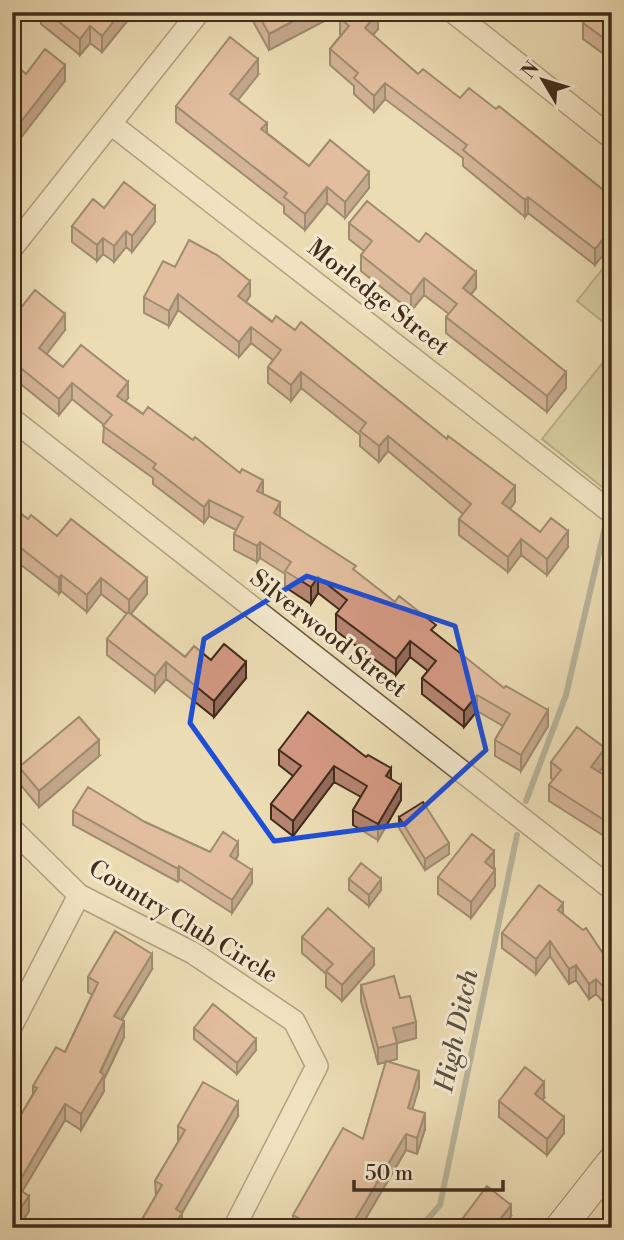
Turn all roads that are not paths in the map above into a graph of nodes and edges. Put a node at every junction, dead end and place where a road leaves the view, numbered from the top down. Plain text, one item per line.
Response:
1 (199, 12) edge
2 (453, 12) edge
3 (111, 124) junction
4 (612, 138) edge
5 (12, 248) edge
6 (12, 419) edge
7 (612, 513) edge
8 (12, 829) edge
9 (612, 889) edge
10 (79, 895) junction
11 (12, 1026) edge
12 (612, 1162) edge
13 (234, 1228) edge
14 (560, 1228) edge

1 - 3 street
2 - 4 street
3 - 5 street
3 - 7 street, Morledge Street
6 - 9 street, Silverwood Street
8 - 10 street, Country Club Circle
10 - 11 street
10 - 13 street, Country Club Circle
12 - 14 main road

